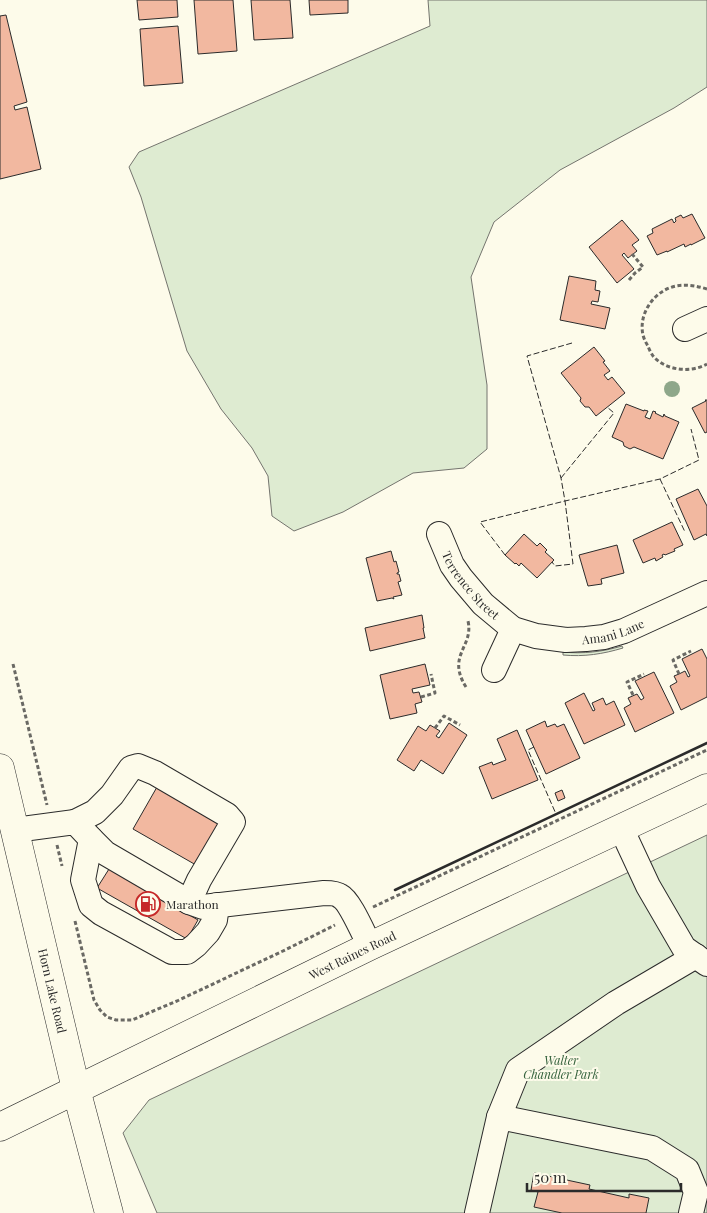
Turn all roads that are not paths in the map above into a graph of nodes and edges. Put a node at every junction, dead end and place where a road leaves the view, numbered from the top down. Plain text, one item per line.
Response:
1 (707, 319) edge
2 (685, 329) dead end
3 (439, 534) dead end
4 (707, 593) edge
5 (513, 629) junction
6 (494, 670) dead end
7 (1, 775) edge
8 (707, 788) edge
9 (621, 828) junction
10 (15, 830) junction
11 (83, 831) junction
12 (189, 902) junction
13 (217, 905) junction
14 (370, 946) junction
15 (701, 960) edge
16 (76, 1089) junction
17 (499, 1117) junction
18 (0, 1127) edge
19 (109, 1213) edge
20 (477, 1213) edge
21 (691, 1213) edge

1 - 2 street
3 - 5 street, Terrence Street
4 - 5 street, Amani Lane
5 - 6 street
7 - 10 main road, Horn Lake Road
8 - 9 main road, West Raines Road
9 - 14 main road, West Raines Road
9 - 15 street
10 - 11 street
10 - 16 main road, Horn Lake Road
11 - 12 street
11 - 12 street
11 - 13 street
12 - 13 street
13 - 14 street
14 - 16 main road, West Raines Road
15 - 17 street
16 - 18 main road, West Raines Road
16 - 19 main road, Horn Lake Road
17 - 20 street
17 - 21 street

